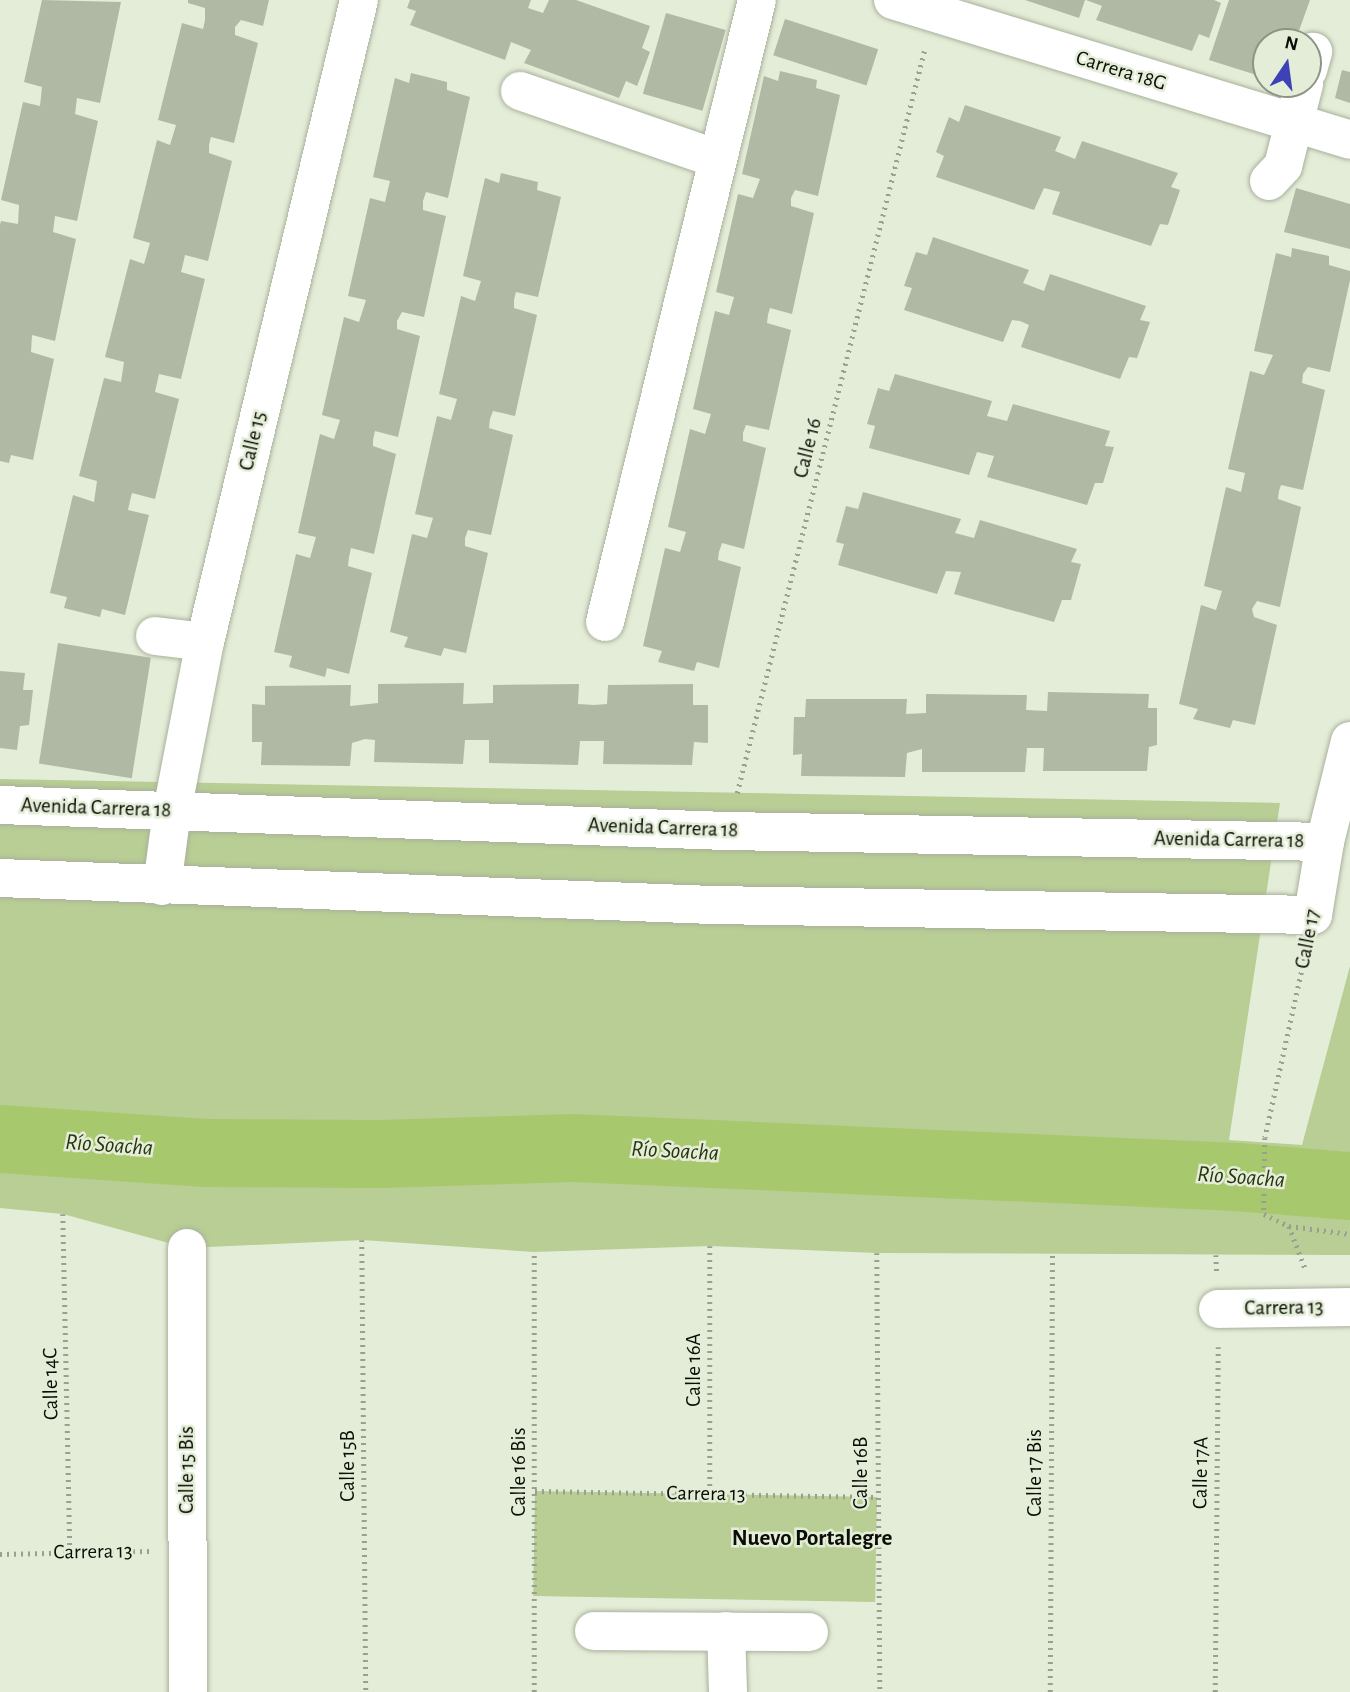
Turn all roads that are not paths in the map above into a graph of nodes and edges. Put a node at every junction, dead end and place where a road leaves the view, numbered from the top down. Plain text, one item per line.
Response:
1 (359, 0) edge
2 (757, 0) edge
3 (893, 0) edge
4 (520, 92) dead end
5 (1301, 98) edge
6 (1295, 125) junction
7 (1350, 140) edge
8 (718, 159) junction
9 (1269, 181) dead end
10 (605, 622) dead end
11 (155, 636) dead end
12 (205, 642) junction
13 (1350, 741) edge
14 (0, 805) edge
15 (172, 811) junction
16 (1325, 842) junction
17 (0, 878) edge
18 (162, 886) junction
19 (187, 1248) dead end
20 (1350, 1307) edge
21 (1218, 1309) road end
22 (594, 1631) dead end
23 (726, 1631) junction
24 (809, 1632) dead end
25 (188, 1692) edge
26 (728, 1692) edge

1 - 12 street, Calle 15
2 - 8 street
3 - 6 street, Carrera 18G
4 - 8 street
5 - 6 street
6 - 7 street, Carrera 18G
6 - 9 street
8 - 10 street
11 - 12 street
12 - 15 street, Calle 15
13 - 16 street, Calle 17
14 - 15 street, Avenida Carrera 18
15 - 16 street, Avenida Carrera 18
15 - 18 street, Calle 15
16 - 18 street, Calle 17
17 - 18 street
19 - 25 street, Calle 15 Bis
20 - 21 street, Carrera 13
22 - 23 street
23 - 24 street
23 - 26 street

